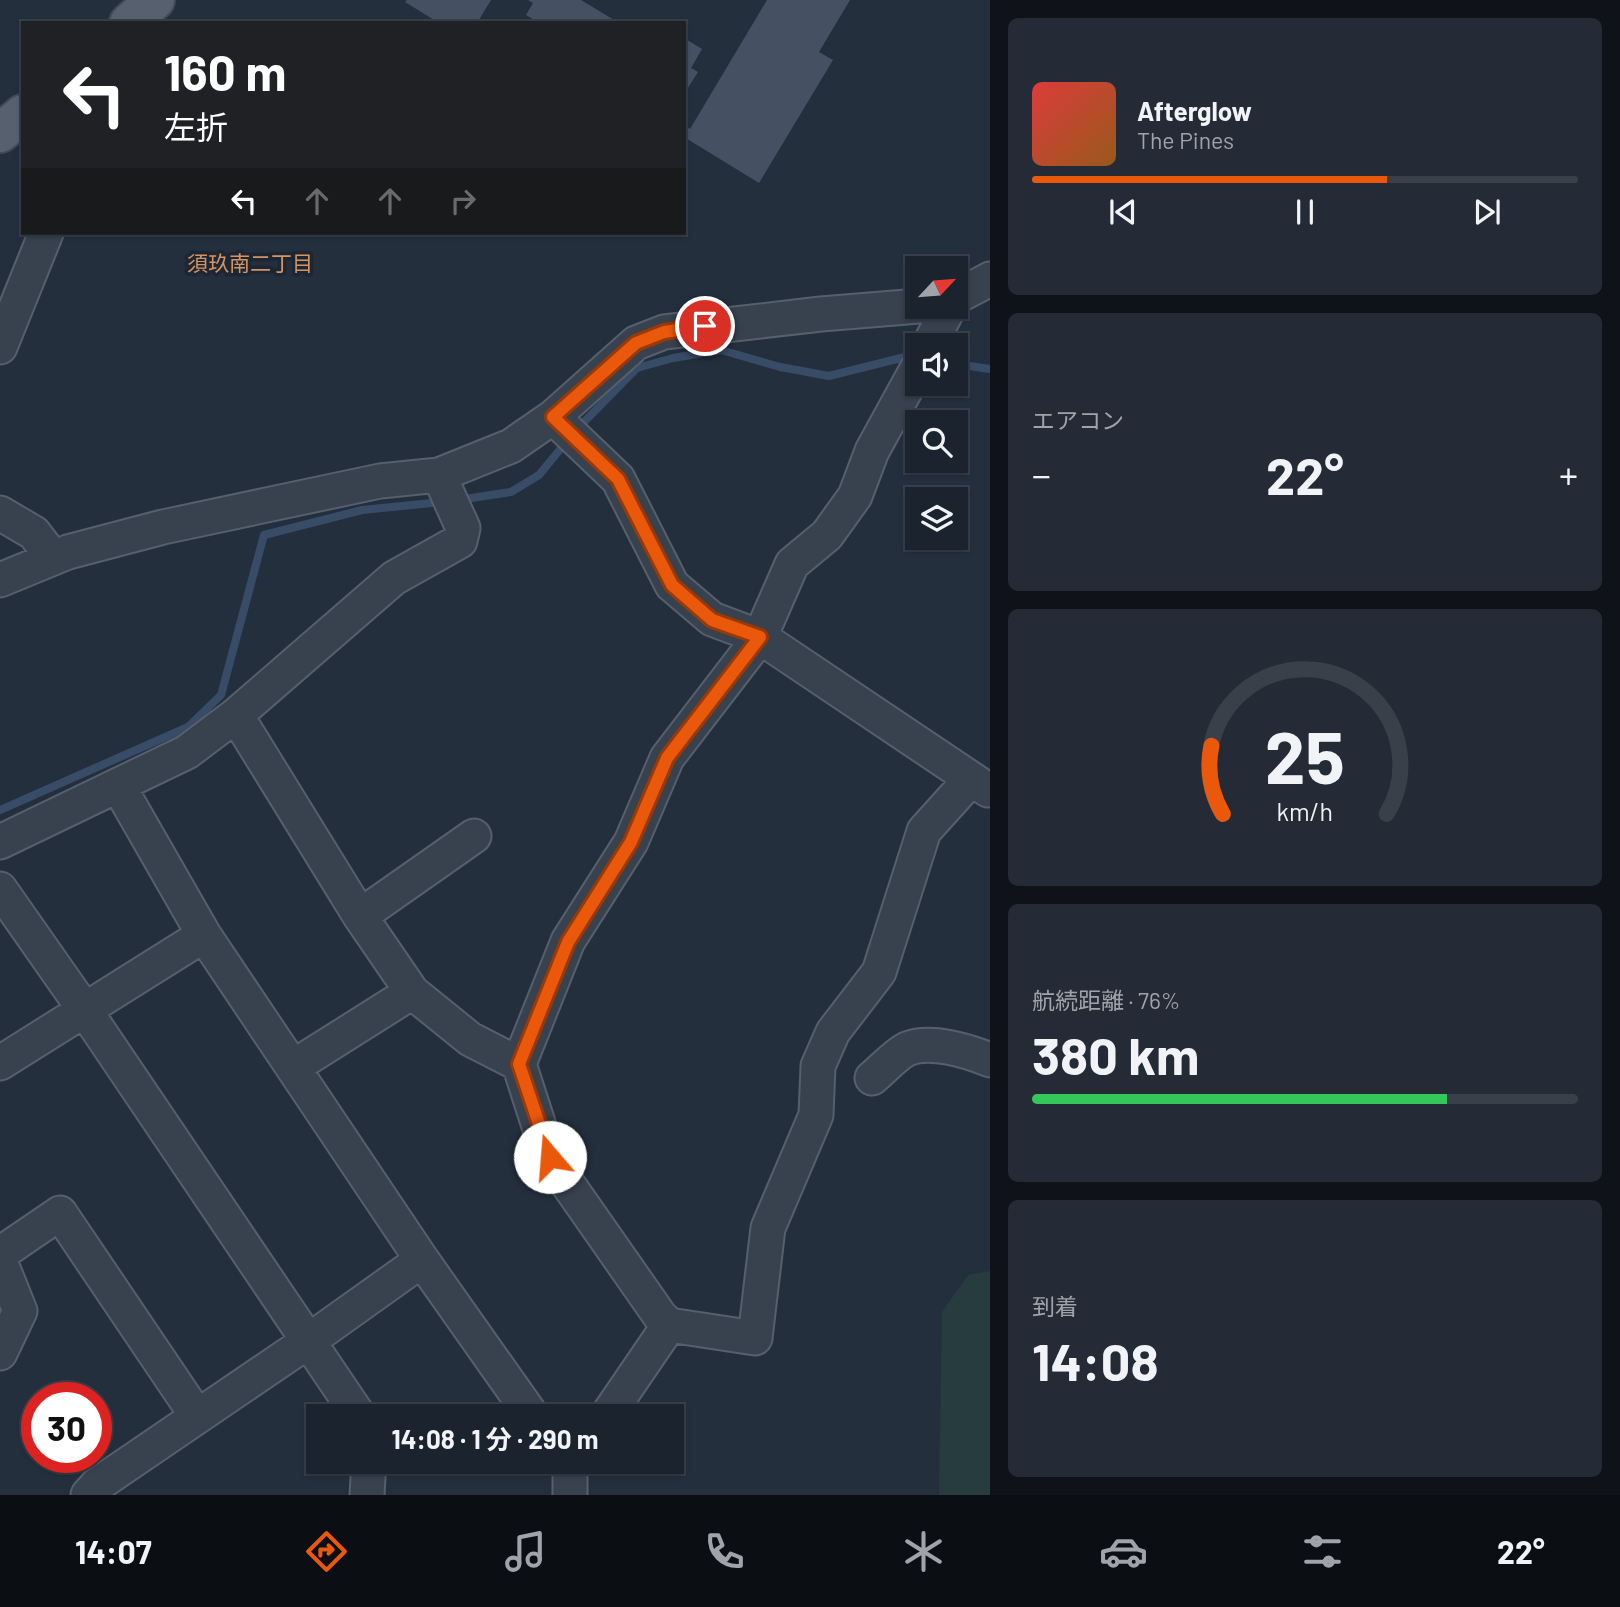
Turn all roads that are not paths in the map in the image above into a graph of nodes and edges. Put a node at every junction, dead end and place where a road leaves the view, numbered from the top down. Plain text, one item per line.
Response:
1 (155, 0) edge
2 (131, 21) edge
3 (21, 116) edge
4 (0, 134) edge
5 (45, 235) edge
6 (990, 279) edge
7 (968, 291) edge
8 (906, 333) edge
9 (0, 347) edge
10 (905, 384) edge
11 (553, 417) junction
12 (444, 484) junction
13 (0, 513) edge
14 (53, 558) junction
15 (0, 580) edge
16 (760, 637) junction
17 (236, 715) junction
18 (118, 785) junction
19 (980, 785) edge
20 (474, 836) dead end
21 (0, 842) edge
22 (0, 890) edge
23 (359, 916) junction
24 (204, 936) junction
25 (412, 992) junction
26 (84, 1009) junction
27 (990, 1060) edge
28 (0, 1063) edge
29 (519, 1064) junction
30 (293, 1067) junction
31 (872, 1079) dead end
32 (0, 1254) edge
33 (0, 1261) edge
34 (422, 1261) junction
35 (669, 1325) junction
36 (307, 1342) junction
37 (0, 1353) edge
38 (351, 1404) edge
39 (523, 1404) edge
40 (615, 1404) edge
41 (197, 1416) junction
42 (368, 1474) edge
43 (88, 1495) edge
44 (367, 1495) edge

1 - 2 main road
3 - 4 main road
5 - 9 street
6 - 7 street
8 - 11 street
10 - 16 street
11 - 12 street
11 - 16 street
12 - 14 street
12 - 17 street
13 - 14 street
14 - 15 street
16 - 19 street
16 - 29 street
17 - 18 street
17 - 23 street
18 - 21 street
18 - 24 street
19 - 35 street
20 - 23 street
22 - 26 street
23 - 25 street
24 - 26 street
24 - 30 street
25 - 29 street
25 - 30 street
26 - 28 street
26 - 36 street
27 - 31 street
29 - 35 street
30 - 34 street
32 - 41 street
33 - 37 street
34 - 36 street
34 - 39 street
35 - 40 street
36 - 38 street
36 - 41 street
41 - 43 street
42 - 44 street

